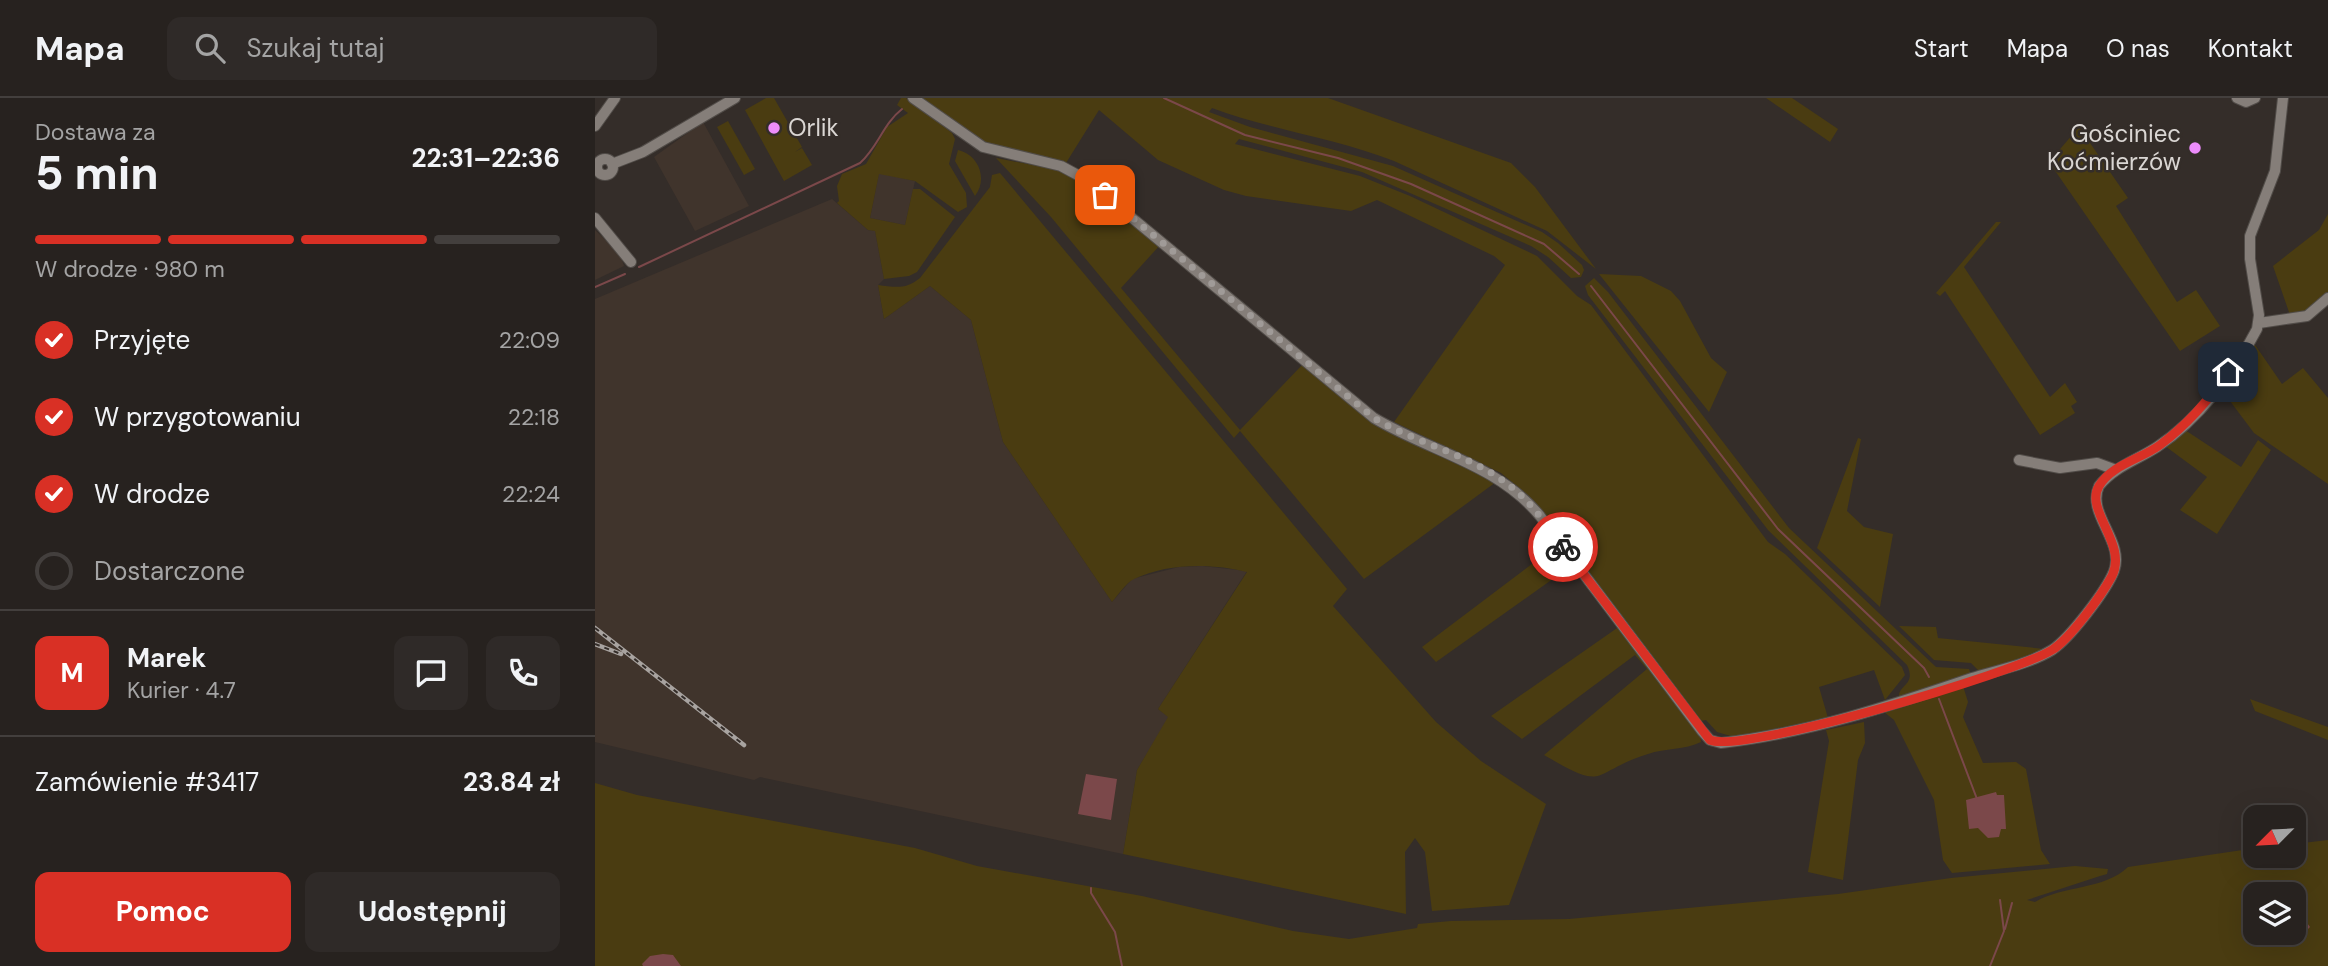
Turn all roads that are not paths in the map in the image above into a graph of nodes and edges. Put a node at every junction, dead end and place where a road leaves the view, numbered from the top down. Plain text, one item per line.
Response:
1 (615, 98) edge
2 (735, 98) edge
3 (913, 98) edge
4 (2237, 98) edge
5 (2255, 98) edge
6 (2283, 98) edge
7 (595, 125) edge
8 (597, 161) edge
9 (613, 164) junction
10 (601, 175) junction
11 (595, 185) edge
12 (595, 218) edge
13 (631, 262) dead end
14 (2328, 298) edge
15 (2259, 323) junction
16 (2019, 460) dead end
17 (2116, 470) junction

1 - 7 street
2 - 9 street
3 - 17 street
4 - 5 street
6 - 15 street
8 - 9 street
8 - 10 street
9 - 10 street
10 - 11 street
12 - 13 street
14 - 15 street
15 - 17 street
16 - 17 street

